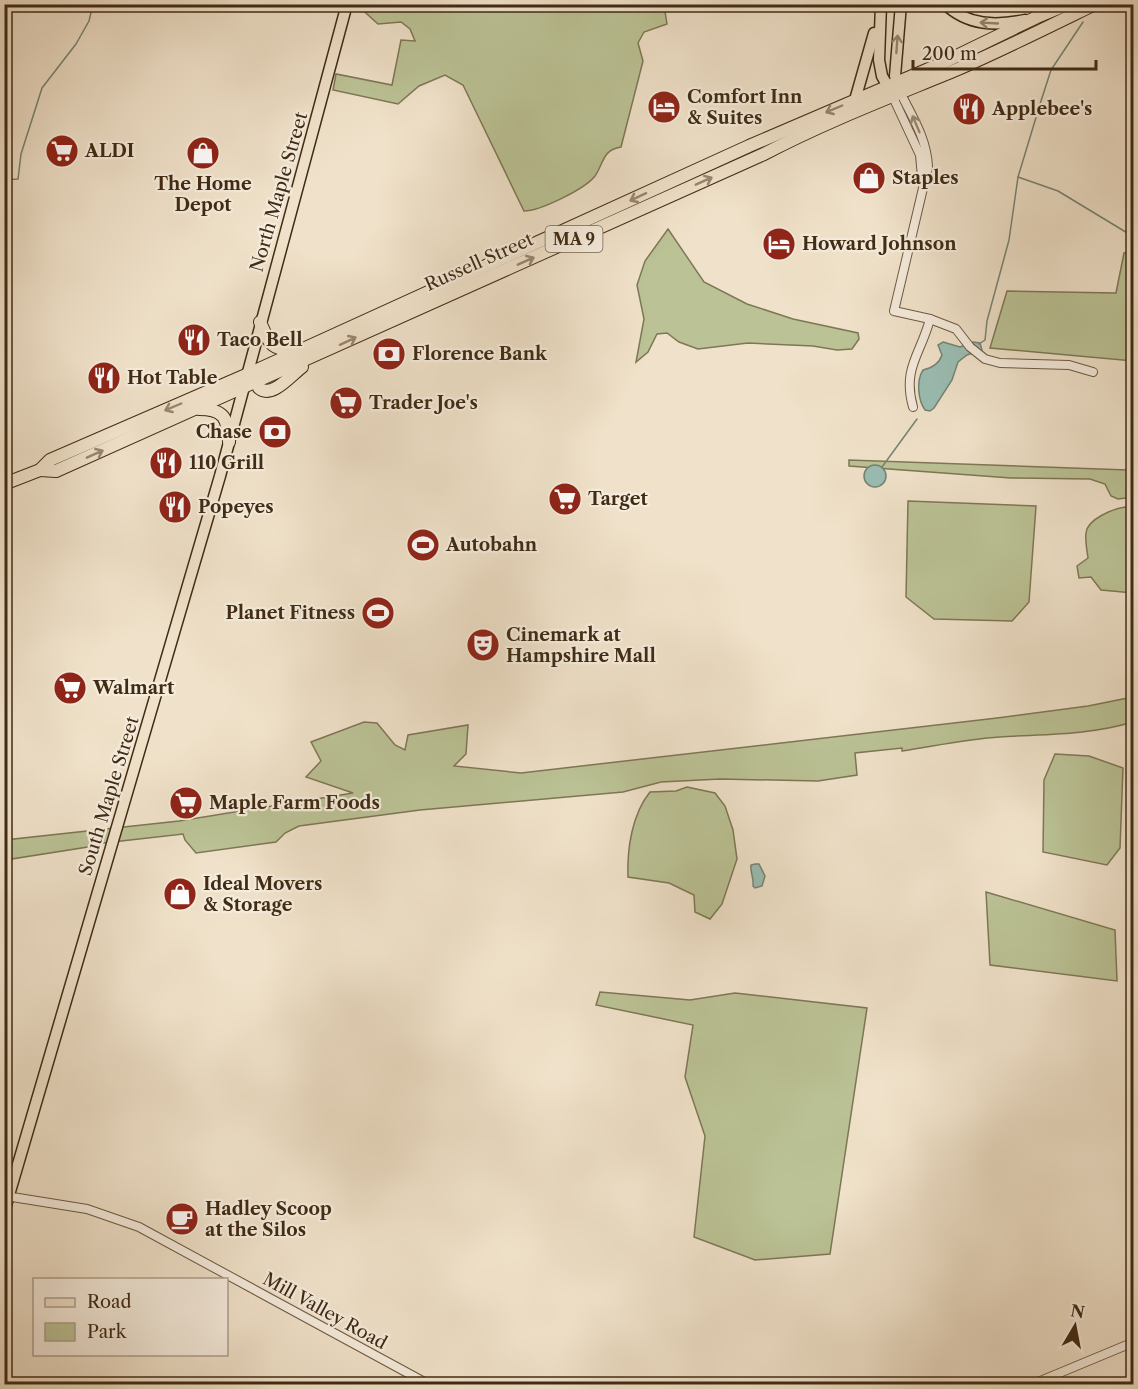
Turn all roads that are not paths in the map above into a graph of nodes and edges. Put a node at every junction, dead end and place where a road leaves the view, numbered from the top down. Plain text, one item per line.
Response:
1 (347, 4) edge
2 (901, 4) edge
3 (945, 4) edge
4 (1068, 4) edge
5 (1095, 4) edge
6 (881, 9) edge
7 (1037, 17) junction
8 (894, 89) junction
9 (855, 100) junction
10 (930, 319) junction
11 (260, 321) junction
12 (306, 348) junction
13 (1093, 372) dead end
14 (253, 376) junction
15 (243, 388) junction
16 (912, 407) dead end
17 (197, 409) junction
18 (229, 442) junction
19 (40, 470) junction
20 (4, 484) edge
21 (7, 1196) edge
22 (4, 1212) edge
23 (1134, 1342) edge
24 (428, 1384) edge
25 (1033, 1384) edge

1 - 11 main road, North Maple Street
8 -> 2 main road
7 -> 3 main road
4 - 7 highway, Russell Street / MA 9
5 - 8 highway, Russell Street / MA 9
6 - 8 main road
6 - 9 main road
7 - 8 highway, Russell Street / MA 9
8 - 9 highway, Russell Street / MA 9
8 - 10 street
14 -> 8 highway, Russell Street / MA 9
9 -> 12 highway, Russell Street / MA 9
10 - 13 street
10 - 16 street
11 - 12 highway
11 - 14 main road, North Maple Street
12 - 14 highway, Russell Street / MA 9
14 - 15 highway, Russell Street / MA 9
14 -> 19 highway, Russell Street / MA 9
15 - 17 highway, Russell Street / MA 9
15 - 18 main road, South Maple Street
17 - 18 highway
19 -> 17 highway, Russell Street / MA 9
18 - 21 main road, South Maple Street
19 - 20 highway, Russell Street / MA 9
21 - 22 main road, South Maple Street
21 - 24 street, Mill Valley Road
23 - 25 street

